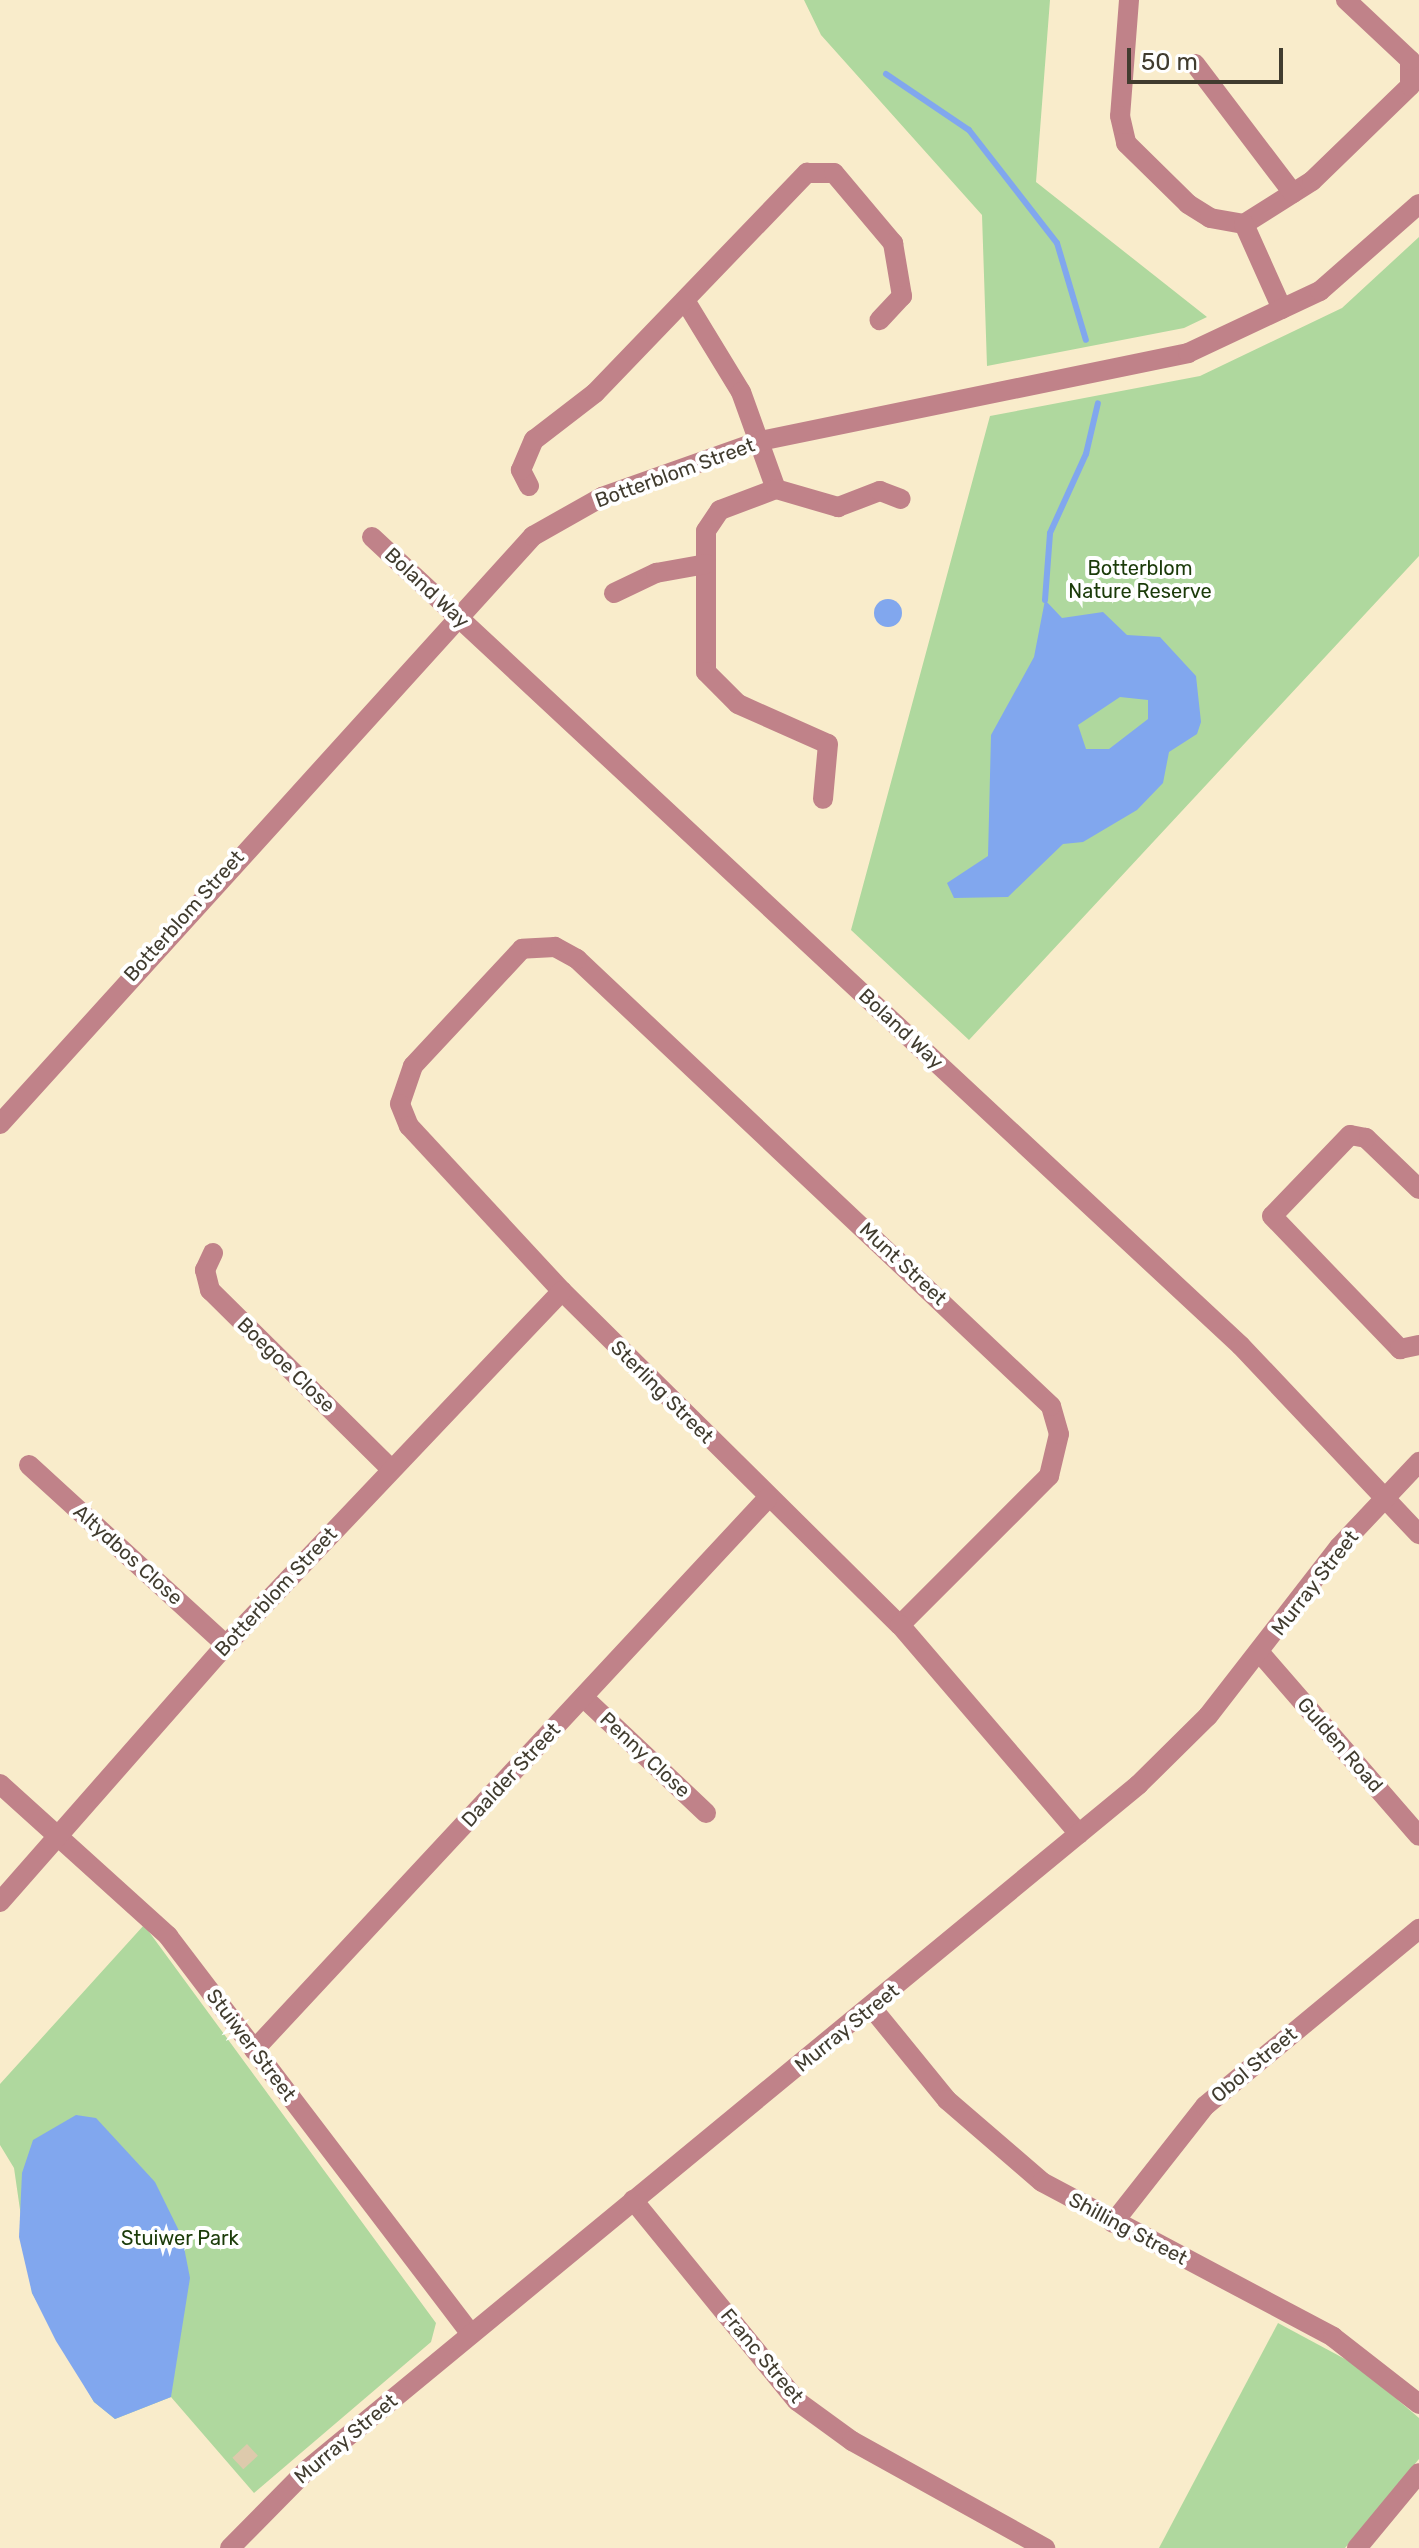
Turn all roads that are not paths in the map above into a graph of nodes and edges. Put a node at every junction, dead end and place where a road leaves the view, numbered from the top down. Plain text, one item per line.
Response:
1 (1129, 0) edge
2 (1346, 0) edge
3 (1195, 64) dead end
4 (1293, 193) junction
5 (1419, 204) edge
6 (1244, 224) junction
7 (686, 302) junction
8 (1282, 309) junction
9 (880, 320) dead end
10 (760, 441) junction
11 (529, 486) dead end
12 (776, 489) junction
13 (901, 499) dead end
14 (372, 537) dead end
15 (706, 564) junction
16 (614, 593) dead end
17 (455, 614) junction
18 (823, 799) dead end
19 (538, 945) joint
20 (0, 1124) edge
21 (1419, 1189) edge
22 (213, 1253) dead end
23 (562, 1291) junction
24 (1419, 1345) edge
25 (1419, 1462) edge
26 (29, 1465) dead end
27 (390, 1468) junction
28 (1385, 1497) junction
29 (767, 1499) junction
30 (1419, 1534) edge
31 (900, 1625) junction
32 (226, 1645) junction
33 (1260, 1653) junction
34 (583, 1697) junction
35 (0, 1784) edge
36 (706, 1813) dead end
37 (1079, 1834) junction
38 (58, 1836) junction
39 (1419, 1836) edge
40 (0, 1902) edge
41 (1419, 1929) edge
42 (872, 2008) junction
43 (254, 2050) junction
44 (633, 2200) junction
45 (1113, 2223) junction
46 (471, 2334) junction
47 (1419, 2404) edge
48 (1419, 2473) edge
49 (230, 2548) edge
50 (1045, 2548) edge
51 (1357, 2548) edge

1 - 6 street
2 - 4 street
3 - 4 street
4 - 6 street
5 - 8 street, Botterblom Street
6 - 8 street
7 - 9 street
7 - 10 street
7 - 11 street
8 - 10 street, Botterblom Street
10 - 12 street
10 - 17 street, Botterblom Street
12 - 13 street
12 - 15 street
14 - 17 street, Boland Way
15 - 16 street
15 - 18 street
17 - 20 street, Botterblom Street
17 - 28 street, Boland Way
19 - 23 street, Sterling Street
19 - 31 street, Munt Street
21 - 24 street
22 - 27 street, Boegoe Close
23 - 27 street, Botterblom Street
23 - 29 street, Sterling Street
25 - 28 street, Murray Street
26 - 32 street, Altydbos Close
27 - 32 street, Botterblom Street
28 - 30 street, Boland Way
28 - 33 street, Murray Street
29 - 31 street, Sterling Street
29 - 34 street, Daalder Street
31 - 37 street, Sterling Street
32 - 38 street, Botterblom Street
33 - 37 street, Murray Street
33 - 39 street, Gulden Road
34 - 36 street, Penny Close
34 - 43 street, Daalder Street
35 - 38 street, Stuiwer Street
37 - 42 street, Murray Street
38 - 40 street, Botterblom Street
38 - 43 street, Stuiwer Street
41 - 45 street, Obol Street
42 - 44 street, Murray Street
42 - 45 street, Shilling Street
43 - 46 street, Stuiwer Street
44 - 46 street, Murray Street
44 - 50 street, Franc Street
45 - 47 street, Shilling Street
46 - 49 street, Murray Street
48 - 51 street

